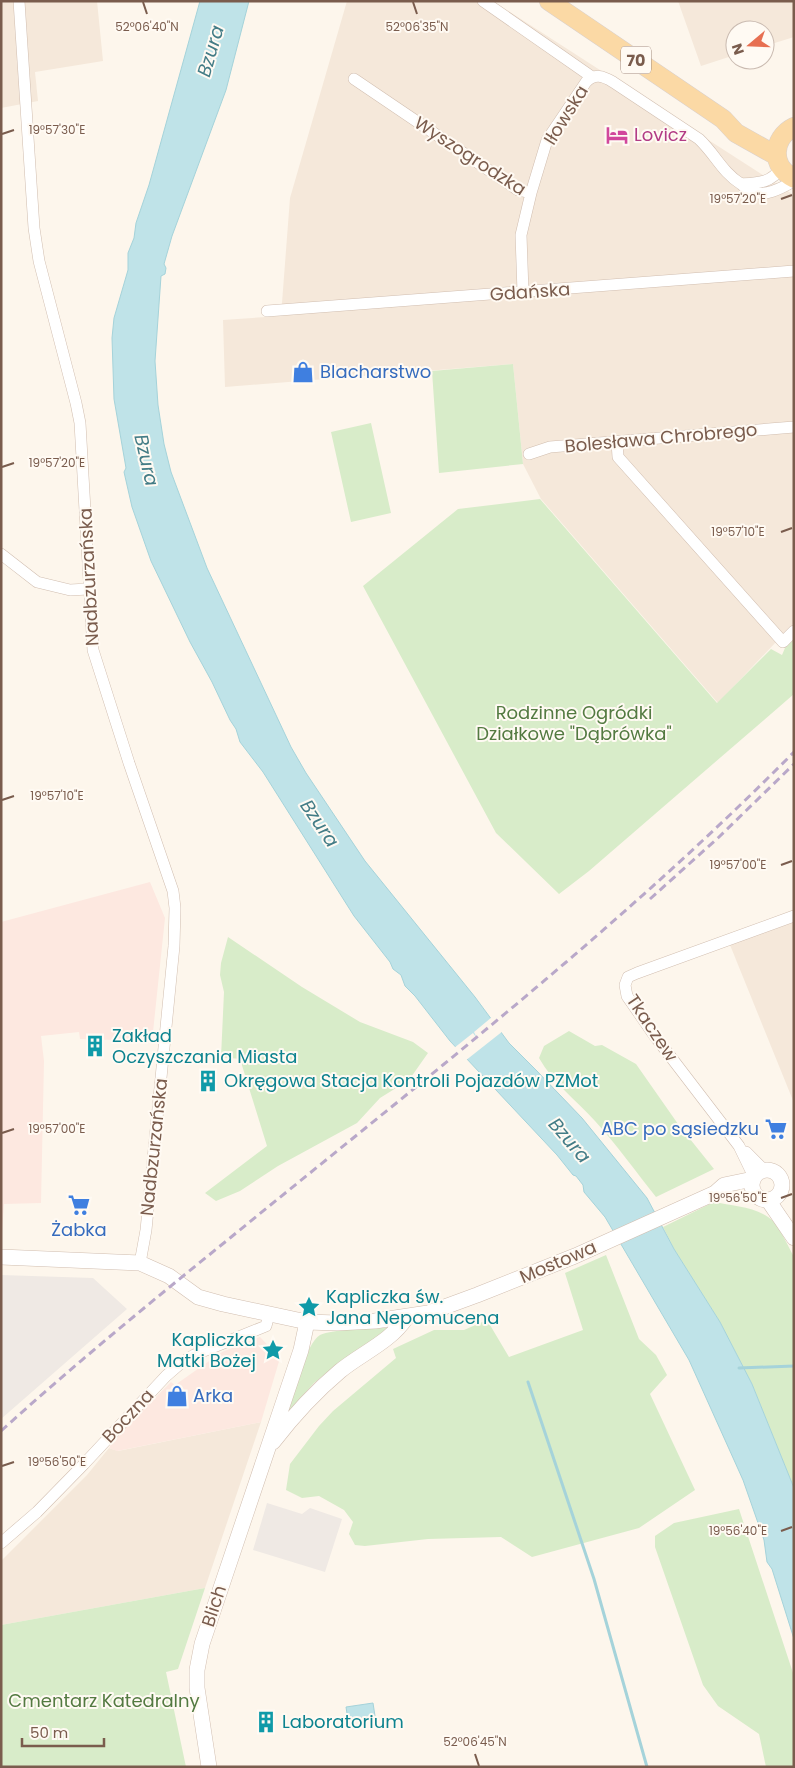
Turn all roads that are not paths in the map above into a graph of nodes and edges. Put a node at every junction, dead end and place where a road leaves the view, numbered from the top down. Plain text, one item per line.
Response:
1 (19, 1) edge
2 (483, 1) edge
3 (550, 1) edge
4 (592, 77) junction
5 (354, 79) dead end
6 (723, 119) junction
7 (788, 131) edge
8 (786, 171) edge
9 (741, 184) junction
10 (531, 193) junction
11 (794, 271) edge
12 (523, 292) junction
13 (267, 311) dead end
14 (794, 427) edge
15 (617, 442) junction
16 (529, 454) dead end
17 (1, 554) edge
18 (88, 589) junction
19 (794, 631) edge
20 (794, 916) edge
21 (756, 1180) junction
22 (783, 1187) edge
23 (794, 1228) edge
24 (794, 1238) edge
25 (1, 1257) edge
26 (140, 1263) junction
27 (269, 1314) junction
28 (406, 1318) junction
29 (307, 1322) junction
30 (283, 1420) junction
31 (1, 1543) edge
32 (209, 1767) edge

1 - 18 street, Nadbzurzańska
2 - 4 street
3 - 6 main road, 70
4 - 9 street, Iłowska
4 - 10 street, Iłowska
5 - 10 street, Wyszogrodzka
6 - 7 main road, 70
6 - 8 main road, 70
7 - 8 main road, 70
8 - 9 street
8 - 9 street, Iłowska
10 - 12 street, Wyszogrodzka
11 - 12 street, Gdańska
12 - 13 street, Gdańska
14 - 15 street, Bolesława Chrobrego
15 - 16 street, Bolesława Chrobrego
15 - 19 street
17 - 18 street
18 - 26 street, Nadbzurzańska
20 - 21 street, Tkaczew
21 - 22 street
21 - 22 street
21 - 28 street, Mostowa
22 - 23 street
22 - 24 street
25 - 26 street
26 - 27 street, Mostowa
27 - 29 street, Mostowa
27 - 31 street, Boczna
28 - 29 street, Mostowa
28 - 30 street, Blich
29 - 30 street, Blich
30 - 32 street, Blich

